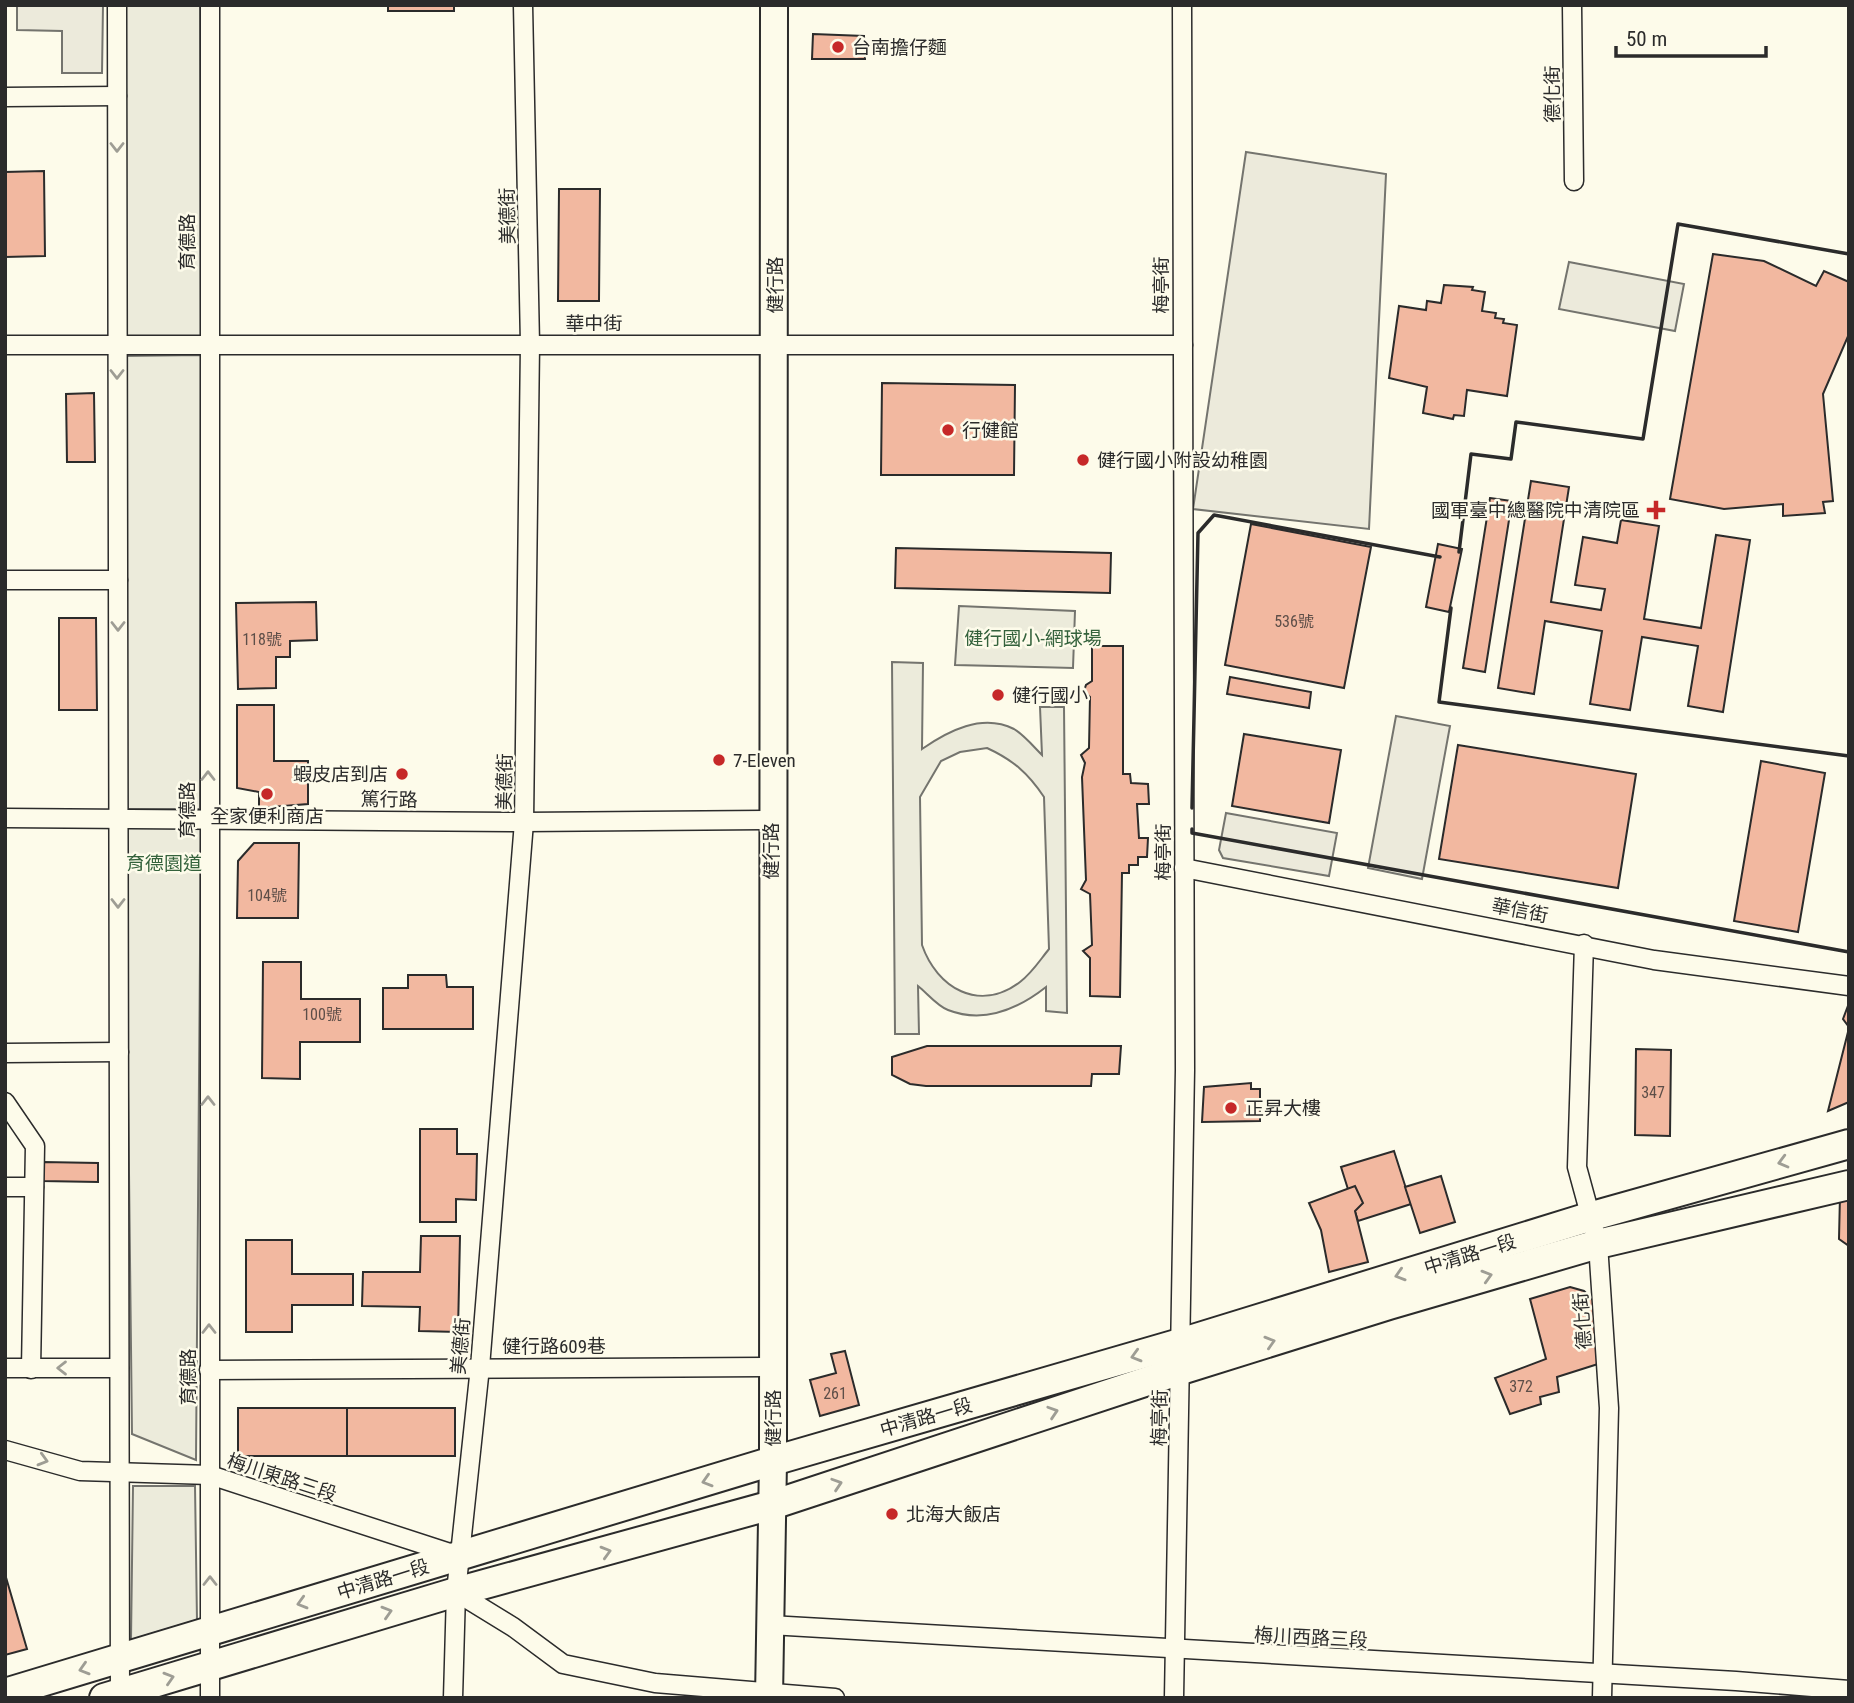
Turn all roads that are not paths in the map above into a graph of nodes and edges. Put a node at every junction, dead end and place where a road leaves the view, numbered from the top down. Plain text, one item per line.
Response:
1 (117, 5) edge
2 (210, 5) edge
3 (523, 5) edge
4 (774, 5) edge
5 (1182, 5) edge
6 (1572, 5) edge
7 (117, 96) junction
8 (5, 97) edge
9 (1574, 181) dead end
10 (117, 344) junction
11 (208, 344) junction
12 (530, 344) junction
13 (775, 344) junction
14 (5, 345) edge
15 (1183, 345) junction
16 (5, 580) edge
17 (118, 580) junction
18 (118, 817) junction
19 (208, 817) junction
20 (5, 818) edge
21 (771, 820) junction
22 (524, 822) junction
23 (1184, 868) junction
24 (1584, 944) junction
25 (1849, 986) edge
26 (119, 1052) junction
27 (5, 1053) edge
28 (5, 1102) edge
29 (1849, 1144) edge
30 (1849, 1185) edge
31 (5, 1187) edge
32 (34, 1187) junction
33 (1589, 1217) junction
34 (1598, 1244) junction
35 (1180, 1357) junction
36 (480, 1367) junction
37 (772, 1367) junction
38 (5, 1368) edge
39 (119, 1368) junction
40 (32, 1369) junction
41 (209, 1370) junction
42 (5, 1450) edge
43 (773, 1461) junction
44 (119, 1472) junction
45 (210, 1475) junction
46 (772, 1505) junction
47 (459, 1556) junction
48 (456, 1592) junction
49 (770, 1625) junction
50 (210, 1630) junction
51 (1175, 1650) junction
52 (120, 1658) junction
53 (210, 1666) junction
54 (1603, 1675) junction
55 (1849, 1690) edge
56 (5, 1693) edge
57 (769, 1695) edge
58 (115, 1696) edge
59 (210, 1698) edge
60 (453, 1698) edge
61 (835, 1698) edge
62 (1174, 1698) edge
63 (1602, 1698) edge

1 - 7 street
2 - 11 street, 育德路
3 - 12 street, 美德街
4 - 13 street, 健行路
5 - 15 street, 梅亭街
6 - 9 street, 德化街
7 - 8 street
7 -> 10 street
10 - 11 street, 華中街
10 - 14 street, 華中街
10 -> 17 street
11 - 12 street, 華中街
19 -> 11 street, 育德路
12 - 13 street, 華中街
12 - 22 street, 美德街
13 - 15 street, 華中街
13 - 21 street, 健行路
15 - 23 street, 梅亭街
16 - 17 street
17 -> 18 street
18 - 19 street, 篤行路
18 - 20 street, 篤行路
18 -> 26 street
19 - 22 street, 篤行路
41 -> 19 street, 育德路
21 - 22 street, 篤行路
21 - 37 street, 健行路
22 - 36 street, 美德街
23 - 24 street, 華信街
23 - 35 street, 梅亭街
24 - 25 street, 華信街
24 - 33 street, 德化街
26 - 27 street
26 - 39 street
28 - 32 street
29 -> 33 main road, 中清路一段
30 - 34 main road, 中清路一段
31 - 32 street
32 - 40 street
33 - 34 street, 德化街
33 -> 35 main road, 中清路一段
35 -> 34 main road, 中清路一段
34 - 54 street, 德化街
35 -> 43 main road, 中清路一段
46 -> 35 main road, 中清路一段
35 - 51 street, 梅亭街
36 - 37 street, 健行路609巷
36 - 41 street, 健行路609巷
36 - 47 street, 美德街
37 - 43 street, 健行路
38 - 40 street
39 -> 40 street
39 - 44 street
41 - 45 street, 育德路
42 -> 44 street, 梅川東路三段
43 - 46 street, 健行路
43 -> 47 main road, 中清路一段
44 - 45 street, 梅川東路三段
44 - 52 street
45 - 47 street, 梅川東路三段
50 -> 45 street, 育德路
48 -> 46 main road, 中清路一段
46 - 49 street, 健行路
47 - 48 street, 美德街
47 -> 50 main road, 中清路一段
53 -> 48 main road, 中清路一段
48 - 57 street
48 - 60 street
49 - 51 street, 梅川西路三段
49 - 57 street, 健行路
50 - 52 main road, 中清路一段
50 - 53 street, 育德路
51 - 54 street, 梅川西路三段
51 - 62 street, 梅亭街
52 -> 56 main road, 中清路一段
52 - 58 street
58 -> 53 main road, 中清路一段
53 - 59 street, 育德路
54 - 55 street, 梅川西路三段
54 - 63 street, 德化街
57 - 61 street

